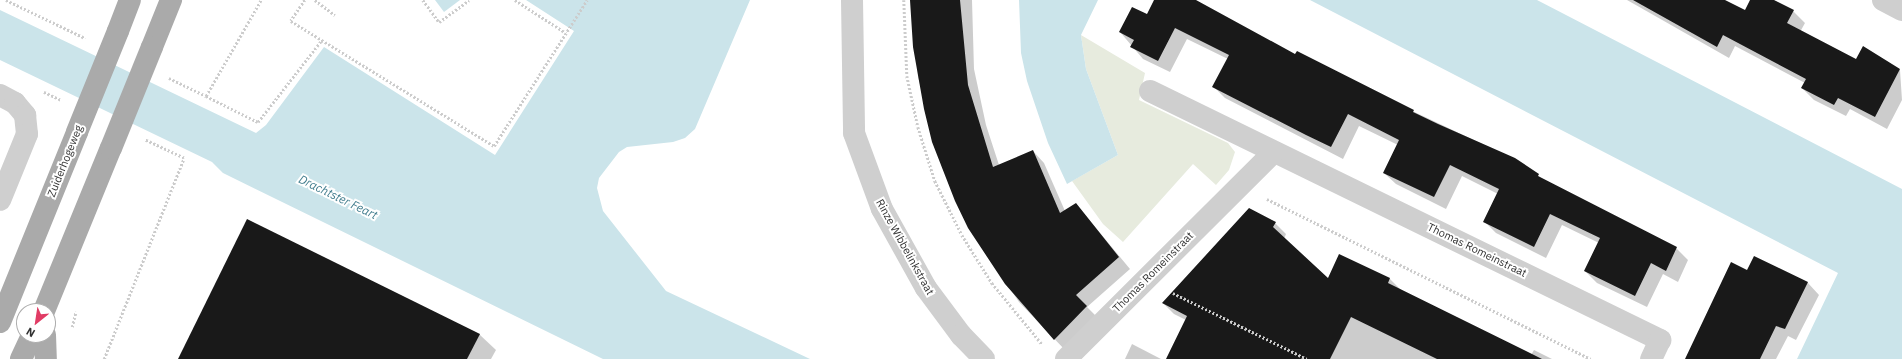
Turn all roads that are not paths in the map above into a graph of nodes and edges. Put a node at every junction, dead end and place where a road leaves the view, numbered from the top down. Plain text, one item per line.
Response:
1 (130, 0) edge
2 (171, 0) edge
3 (852, 0) edge
4 (1883, 0) edge
5 (1902, 10) edge
6 (1150, 91) dead end
7 (8, 99) edge
8 (1274, 152) junction
9 (0, 200) edge
10 (47, 303) edge
11 (0, 322) edge
12 (28, 343) edge
13 (45, 343) edge
14 (21, 359) edge
15 (46, 359) edge
16 (984, 359) edge
17 (1066, 359) edge
18 (1651, 359) edge

1 - 11 main road, Zuiderhogeweg, bridge
2 - 10 main road, bridge
3 - 16 street, Rinze Wibbelinkstraat
4 - 5 street
6 - 8 street, Thomas Romeinstraat
7 - 9 street
8 - 17 street, Thomas Romeinstraat
8 - 18 street, Thomas Romeinstraat
12 - 14 main road
13 - 15 main road

